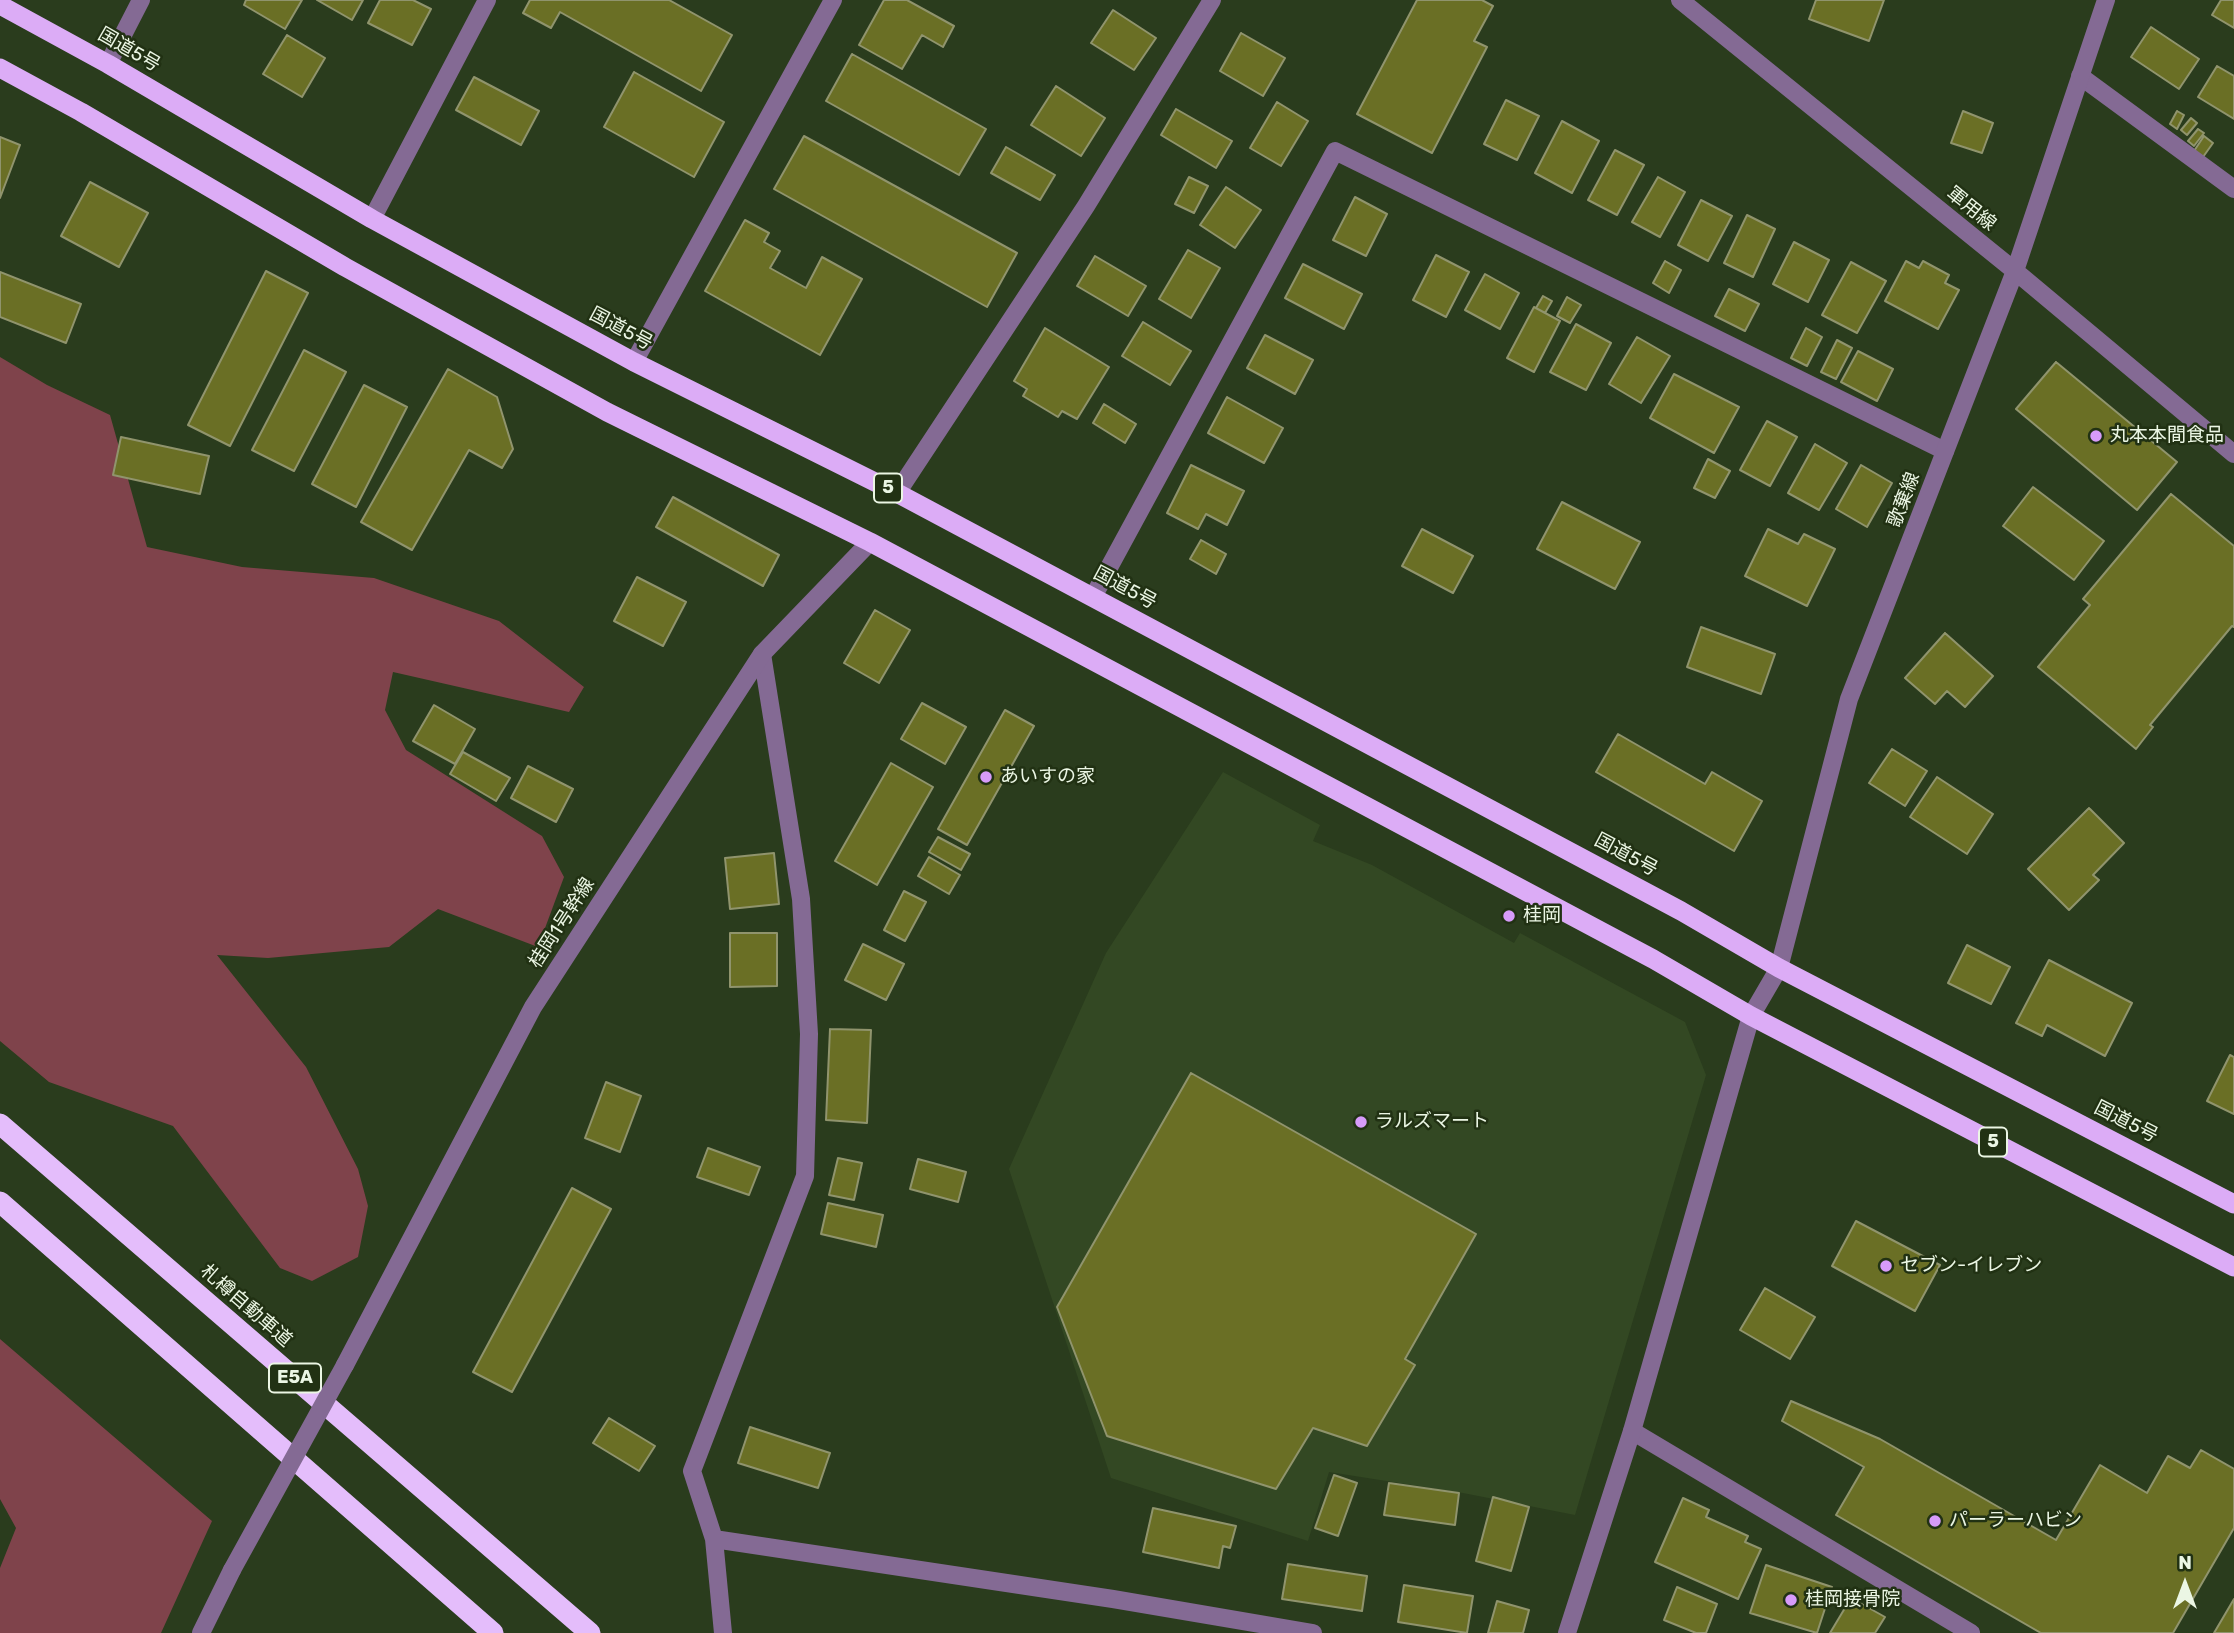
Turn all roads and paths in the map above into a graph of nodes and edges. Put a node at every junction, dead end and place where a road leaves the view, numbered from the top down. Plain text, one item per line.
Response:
1 (141, 0) edge
2 (487, 0) edge
3 (833, 0) edge
4 (1212, 0) edge
5 (1680, 0) edge
6 (2106, 0) edge
7 (0, 5) edge
8 (108, 64) junction
9 (0, 68) edge
10 (2080, 76) junction
11 (2234, 189) edge
12 (372, 219) junction
13 (2015, 271) junction
14 (634, 362) junction
15 (1945, 451) junction
16 (2234, 454) edge
17 (897, 493) junction
18 (870, 542) junction
19 (1093, 597) junction
20 (762, 654) junction
21 (1779, 968) junction
22 (1751, 1016) junction
23 (0, 1124) edge
24 (0, 1202) edge
25 (2234, 1204) edge
26 (2234, 1267) edge
27 (1632, 1431) junction
28 (714, 1539) junction
29 (201, 1633) edge
30 (494, 1633) edge
31 (590, 1633) edge
32 (723, 1633) edge
33 (1313, 1633) edge
34 (1567, 1633) edge
35 (1970, 1633) edge

1 - 8 street
2 - 12 street
3 - 14 street
4 - 17 street
5 - 13 street, 軍用線
6 - 10 street, 歌棄線
7 - 8 highway, 国道5号 / 5
8 - 12 highway, 国道5号 / 5
9 - 18 highway, 5
10 - 11 street
10 - 13 street, 歌棄線
12 - 14 highway, 国道5号 / 5
13 - 15 street, 歌棄線
13 - 16 street, 軍用線
14 - 17 highway, 国道5号 / 5
15 - 19 street
15 - 21 street, 歌棄線
17 - 19 highway, 国道5号 / 5
18 - 20 street, 桂岡1号幹線
18 - 22 highway, 5
19 - 21 highway, 国道5号 / 5
20 - 28 street
20 - 29 street, 桂岡1号幹線, bridge
21 - 22 street, 歌棄線
21 - 25 highway, 国道5号 / 5
22 - 26 highway, 5
22 - 27 street, 歌棄線
23 - 31 highway, 札樽自動車道 / E5A
24 - 30 highway
27 - 34 street, 歌棄線
27 - 35 street
28 - 32 street
28 - 33 street

